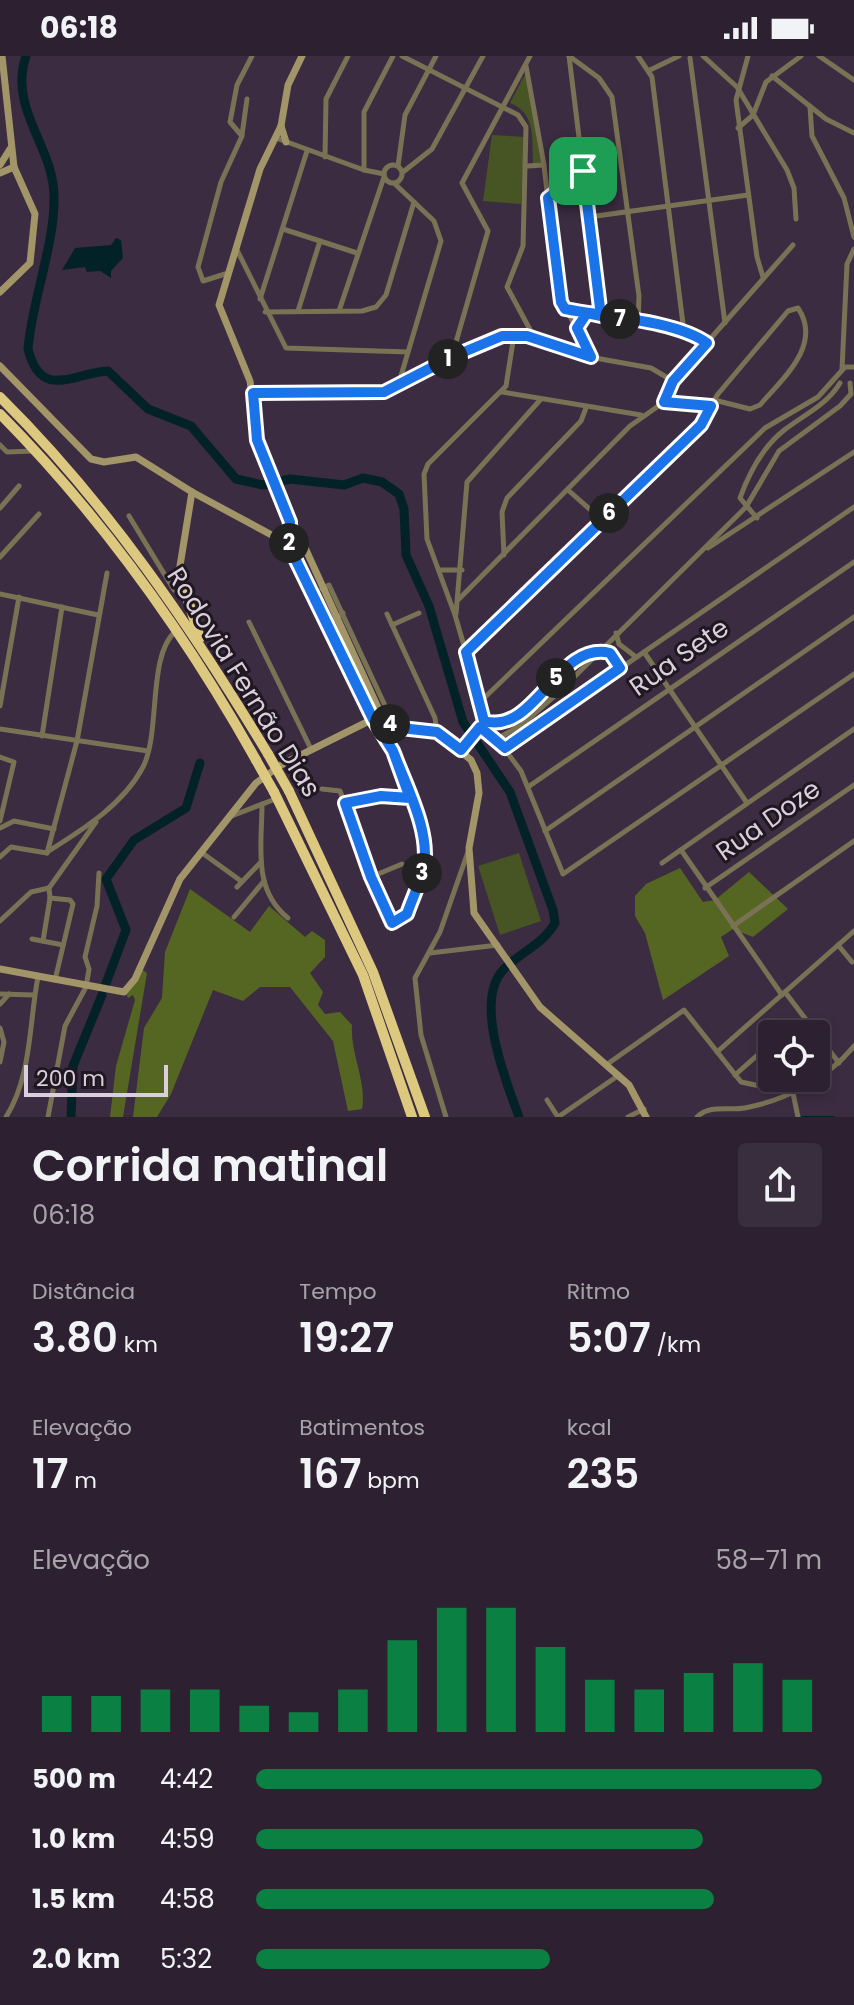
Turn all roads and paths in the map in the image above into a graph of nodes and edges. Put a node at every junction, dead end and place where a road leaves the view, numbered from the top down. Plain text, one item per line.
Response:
1 (2, 56) edge
2 (252, 56) edge
3 (302, 56) edge
4 (348, 56) edge
5 (393, 56) edge
6 (402, 56) edge
7 (436, 56) edge
8 (483, 56) edge
9 (530, 56) edge
10 (569, 56) edge
11 (638, 56) edge
12 (748, 56) edge
13 (801, 56) edge
14 (819, 56) edge
15 (688, 57) edge
16 (705, 58) edge
17 (526, 65) junction
18 (429, 70) junction
19 (650, 70) junction
20 (772, 76) junction
21 (854, 80) edge
22 (737, 87) junction
23 (465, 89) junction
24 (247, 99) dead end
25 (810, 107) junction
26 (504, 109) junction
27 (753, 115) junction
28 (281, 126) junction
29 (738, 128) junction
30 (854, 133) edge
31 (242, 136) junction
32 (276, 138) junction
33 (286, 142) junction
34 (11, 147) junction
35 (307, 151) junction
36 (325, 157) junction
37 (0, 165) edge
38 (544, 165) junction
39 (398, 166) junction
40 (527, 166) junction
41 (14, 167) junction
42 (364, 170) junction
43 (583, 171) junction
44 (0, 173) edge
45 (384, 175) junction
46 (402, 175) junction
47 (395, 184) junction
48 (748, 195) junction
49 (548, 198) junction
50 (412, 200) junction
51 (708, 201) junction
52 (668, 207) junction
53 (628, 210) junction
54 (589, 217) junction
55 (796, 219) dead end
56 (283, 229) junction
57 (854, 237) edge
58 (320, 241) junction
59 (793, 245) dead end
60 (854, 249) edge
61 (236, 251) junction
62 (357, 253) junction
63 (225, 274) junction
64 (763, 277) junction
65 (0, 292) edge
66 (260, 300) junction
67 (565, 309) junction
68 (298, 311) junction
69 (339, 311) junction
70 (265, 312) junction
71 (587, 313) junction
72 (601, 316) junction
73 (638, 323) junction
74 (725, 323) junction
75 (577, 328) junction
76 (684, 332) junction
77 (514, 335) junction
78 (535, 338) junction
79 (707, 343) junction
80 (408, 352) junction
81 (452, 357) junction
82 (591, 357) junction
83 (853, 365) edge
84 (0, 366) edge
85 (842, 371) junction
86 (673, 381) junction
87 (849, 382) edge
88 (831, 384) junction
89 (398, 387) junction
90 (501, 391) junction
91 (253, 393) junction
92 (0, 397) edge
93 (541, 399) junction
94 (664, 402) junction
95 (712, 403) junction
96 (586, 408) junction
97 (0, 414) edge
98 (641, 415) junction
99 (0, 445) edge
100 (34, 451) junction
101 (854, 452) edge
102 (19, 486) dead end
103 (568, 490) junction
104 (192, 492) junction
105 (746, 507) junction
106 (854, 507) edge
107 (0, 508) edge
108 (39, 514) dead end
109 (129, 516) dead end
110 (757, 518) junction
111 (602, 520) junction
112 (290, 522) junction
113 (292, 548) junction
114 (304, 552) junction
115 (700, 552) junction
116 (504, 555) junction
117 (0, 557) edge
118 (308, 561) junction
119 (854, 562) edge
120 (298, 566) junction
121 (439, 570) junction
122 (462, 570) junction
123 (179, 572) junction
124 (107, 573) dead end
125 (158, 582) junction
126 (174, 590) junction
127 (0, 594) edge
128 (19, 597) junction
129 (459, 599) junction
130 (62, 607) junction
131 (419, 613) dead end
132 (387, 614) dead end
133 (98, 615) junction
134 (455, 615) junction
135 (340, 616) junction
136 (854, 617) edge
137 (249, 622) dead end
138 (327, 625) junction
139 (392, 625) junction
140 (176, 631) junction
141 (616, 633) junction
142 (204, 650) junction
143 (597, 651) junction
144 (466, 652) junction
145 (644, 652) junction
146 (636, 657) junction
147 (620, 668) junction
148 (854, 674) edge
149 (3, 679) edge
150 (668, 689) junction
151 (481, 701) junction
152 (0, 706) edge
153 (373, 719) junction
154 (384, 721) junction
155 (484, 721) junction
156 (394, 726) junction
157 (695, 728) junction
158 (0, 729) edge
159 (854, 729) edge
160 (479, 730) junction
161 (437, 732) junction
162 (42, 736) junction
163 (497, 739) junction
164 (77, 741) junction
165 (505, 748) junction
166 (311, 749) junction
167 (461, 750) junction
168 (148, 751) junction
169 (0, 757) edge
170 (721, 765) junction
171 (854, 785) edge
172 (528, 787) junction
173 (322, 789) dead end
174 (276, 795) junction
175 (410, 798) junction
176 (345, 803) junction
177 (747, 803) junction
178 (262, 804) junction
179 (228, 817) junction
180 (96, 822) junction
181 (1, 826) edge
182 (54, 829) junction
183 (545, 831) junction
184 (854, 841) edge
185 (469, 848) junction
186 (681, 850) junction
187 (201, 852) junction
188 (47, 853) junction
189 (0, 857) edge
190 (262, 861) junction
191 (662, 863) dead end
192 (402, 864) dead end
193 (99, 873) dead end
194 (371, 877) junction
195 (264, 880) junction
196 (49, 888) junction
197 (705, 888) junction
198 (50, 898) junction
199 (234, 917) dead end
200 (288, 918) dead end
201 (0, 921) edge
202 (733, 926) junction
203 (854, 931) edge
204 (32, 939) dead end
205 (43, 941) junction
206 (63, 945) junction
207 (499, 945) junction
208 (838, 945) junction
209 (430, 953) junction
210 (852, 962) edge
211 (0, 969) edge
212 (38, 977) junction
213 (55, 980) junction
214 (86, 987) junction
215 (0, 994) edge
216 (9, 994) junction
217 (783, 994) junction
218 (34, 995) junction
219 (0, 1004) edge
220 (0, 1028) edge
221 (854, 1046) edge
222 (717, 1052) junction
223 (758, 1055) edge
224 (0, 1062) edge
225 (839, 1063) junction
226 (606, 1065) junction
227 (619, 1075) junction
228 (735, 1075) junction
229 (793, 1093) junction
230 (547, 1100) dead end
231 (645, 1113) edge
232 (798, 1115) edge
233 (6, 1117) edge
234 (48, 1117) edge
235 (412, 1117) edge
236 (425, 1117) edge
237 (446, 1117) edge
238 (558, 1117) edge
239 (628, 1117) edge
240 (697, 1117) edge

1 - 34 main road
2 - 31 street
3 - 28 main road
4 - 36 street
5 - 42 street
6 - 18 street
7 - 18 street
8 - 23 street
9 - 17 street
10 - 43 street
10 - 53 street
11 - 19 street
12 - 22 street
13 - 20 street
14 - 21 street
15 - 16 street
15 - 19 street
15 - 51 street
16 - 22 street
17 - 26 street
17 - 38 street
18 - 23 street
18 - 39 street
19 - 52 street
20 - 25 street
20 - 27 street
22 - 27 street
22 - 29 street
23 - 26 street
23 - 46 street
24 - 31 street
25 - 30 street
25 - 57 street
26 - 40 street
26 - 81 street
27 - 29 street
27 - 55 street
28 - 32 main road
28 - 33 main road
29 - 48 street
31 - 63 street
32 - 33 street
32 - 61 main road
33 - 35 street
34 - 37 main road
34 - 41 main road
35 - 36 street
35 - 56 street
36 - 42 street
38 - 40 street
38 - 49 street
39 - 45 street
39 - 46 street
40 - 78 street
41 - 44 main road
41 - 65 main road
42 - 45 street
43 - 49 street
43 - 54 street
45 - 47 street
45 - 62 street
46 - 47 street
46 - 50 street
47 - 50 street
48 - 51 street
48 - 64 street
49 - 67 street
50 - 69 street
50 - 80 street
51 - 52 street
51 - 74 street
52 - 53 street
52 - 76 street
53 - 54 street
53 - 73 street
54 - 72 street
56 - 58 street
56 - 66 street
58 - 62 street
58 - 68 street
59 - 64 street
60 - 85 street
61 - 63 main road
61 - 66 street
62 - 69 street
63 - 91 main road
64 - 74 street
66 - 70 street
67 - 71 street
67 - 75 street
68 - 69 street
68 - 70 street
70 - 80 street
71 - 72 street
71 - 75 street
72 - 73 street
73 - 76 street
74 - 79 street
75 - 82 street
76 - 79 street
77 - 78 street
77 - 81 street
77 - 90 street
78 - 82 street
79 - 86 street
80 - 89 street
81 - 89 street
82 - 86 street
83 - 85 street
84 - 104 main road
85 - 87 street
85 - 88 street
86 - 94 street
87 - 88 street
87 - 105 street
87 - 105 street
88 - 151 street
89 - 91 street
90 - 93 street
90 - 121 street
91 - 112 main road
92 - 125 highway, Rodovia Fernão Dias
93 - 96 street
93 - 122 street
94 - 95 street
94 - 98 street
95 - 95 street
95 - 111 street
96 - 98 street
96 - 116 street
97 - 100 highway, Rodovia Fernão Dias
98 - 103 street
99 - 100 street
100 - 140 highway, Rodovia Fernão Dias
101 - 110 street
102 - 107 street
103 - 111 street
103 - 116 street
104 - 113 main road
104 - 123 main road
105 - 110 street
105 - 115 street
106 - 145 street
108 - 117 street
109 - 126 street
110 - 115 street
111 - 144 street
112 - 113 main road
112 - 114 main road
113 - 114 main road
113 - 120 main road
114 - 118 main road
115 - 141 street
116 - 129 street
118 - 120 main road
118 - 135 main road
119 - 150 street, Rua Sete
120 - 138 main road
121 - 122 street
121 - 134 street
122 - 129 street
123 - 126 highway
123 - 142 highway
124 - 133 street
125 - 126 highway
125 - 142 highway, Rodovia Fernão Dias
127 - 128 street
128 - 130 street
128 - 149 street
129 - 134 street
130 - 133 street
130 - 162 street
131 - 139 street
132 - 139 street
133 - 164 street
134 - 144 street
135 - 138 street
135 - 154 main road
135 - 156 street
136 - 157 street
137 - 166 street
138 - 153 main road
139 - 161 street
140 - 168 street
140 - 174 highway, Rodovia Fernão Dias, bridge
141 - 143 street
141 - 146 street
142 - 236 highway, Rodovia Fernão Dias, bridge
143 - 147 street
143 - 155 street
143 - 163 street
144 - 151 street
145 - 146 street
145 - 150 street
146 - 147 street
147 - 165 street
148 - 170 street
149 - 152 street
150 - 157 street
150 - 172 street, Rua Sete
151 - 155 street
153 - 154 main road
153 - 166 main road
153 - 175 street
154 - 156 main road
155 - 160 street
156 - 161 main road
157 - 170 street
157 - 183 street
158 - 162 street
159 - 177 street
160 - 163 street
160 - 167 street
161 - 167 main road
162 - 164 street
163 - 165 street
164 - 168 street
164 - 182 street
165 - 172 street
166 - 179 main road
167 - 185 main road
168 - 180 street
169 - 181 street
170 - 177 street
170 - 183 street
171 - 197 street, Rua Doze
172 - 183 street
173 - 176 street
174 - 178 street
174 - 235 highway, Rodovia Fernão Dias
175 - 176 street
175 - 194 street
176 - 194 street
177 - 186 street
178 - 179 street
178 - 190 street
179 - 187 main road
180 - 188 street
180 - 196 street
181 - 182 street
182 - 188 street
184 - 202 street
185 - 207 main road
185 - 209 street
186 - 191 street
186 - 197 street
187 - 190 street
187 - 214 main road
188 - 189 street
190 - 195 street
192 - 194 street
193 - 214 street
195 - 199 street
195 - 200 street
196 - 198 street
196 - 201 street
197 - 202 street
198 - 205 street
198 - 206 street
202 - 217 street
203 - 208 street
204 - 205 street
205 - 206 street
206 - 213 street
207 - 209 street
207 - 226 main road
208 - 210 street
208 - 217 street
209 - 237 street
211 - 212 main road
212 - 213 main road
212 - 218 street
213 - 214 main road
214 - 234 street
215 - 216 street
216 - 218 street
216 - 219 street
217 - 222 street
217 - 225 street
218 - 233 street
220 - 224 street
221 - 225 street
222 - 226 street
222 - 228 street
223 - 228 street
225 - 229 street
226 - 227 main road
227 - 231 main road
227 - 238 street
228 - 229 street
229 - 232 street
229 - 240 street
230 - 238 street
231 - 239 street

